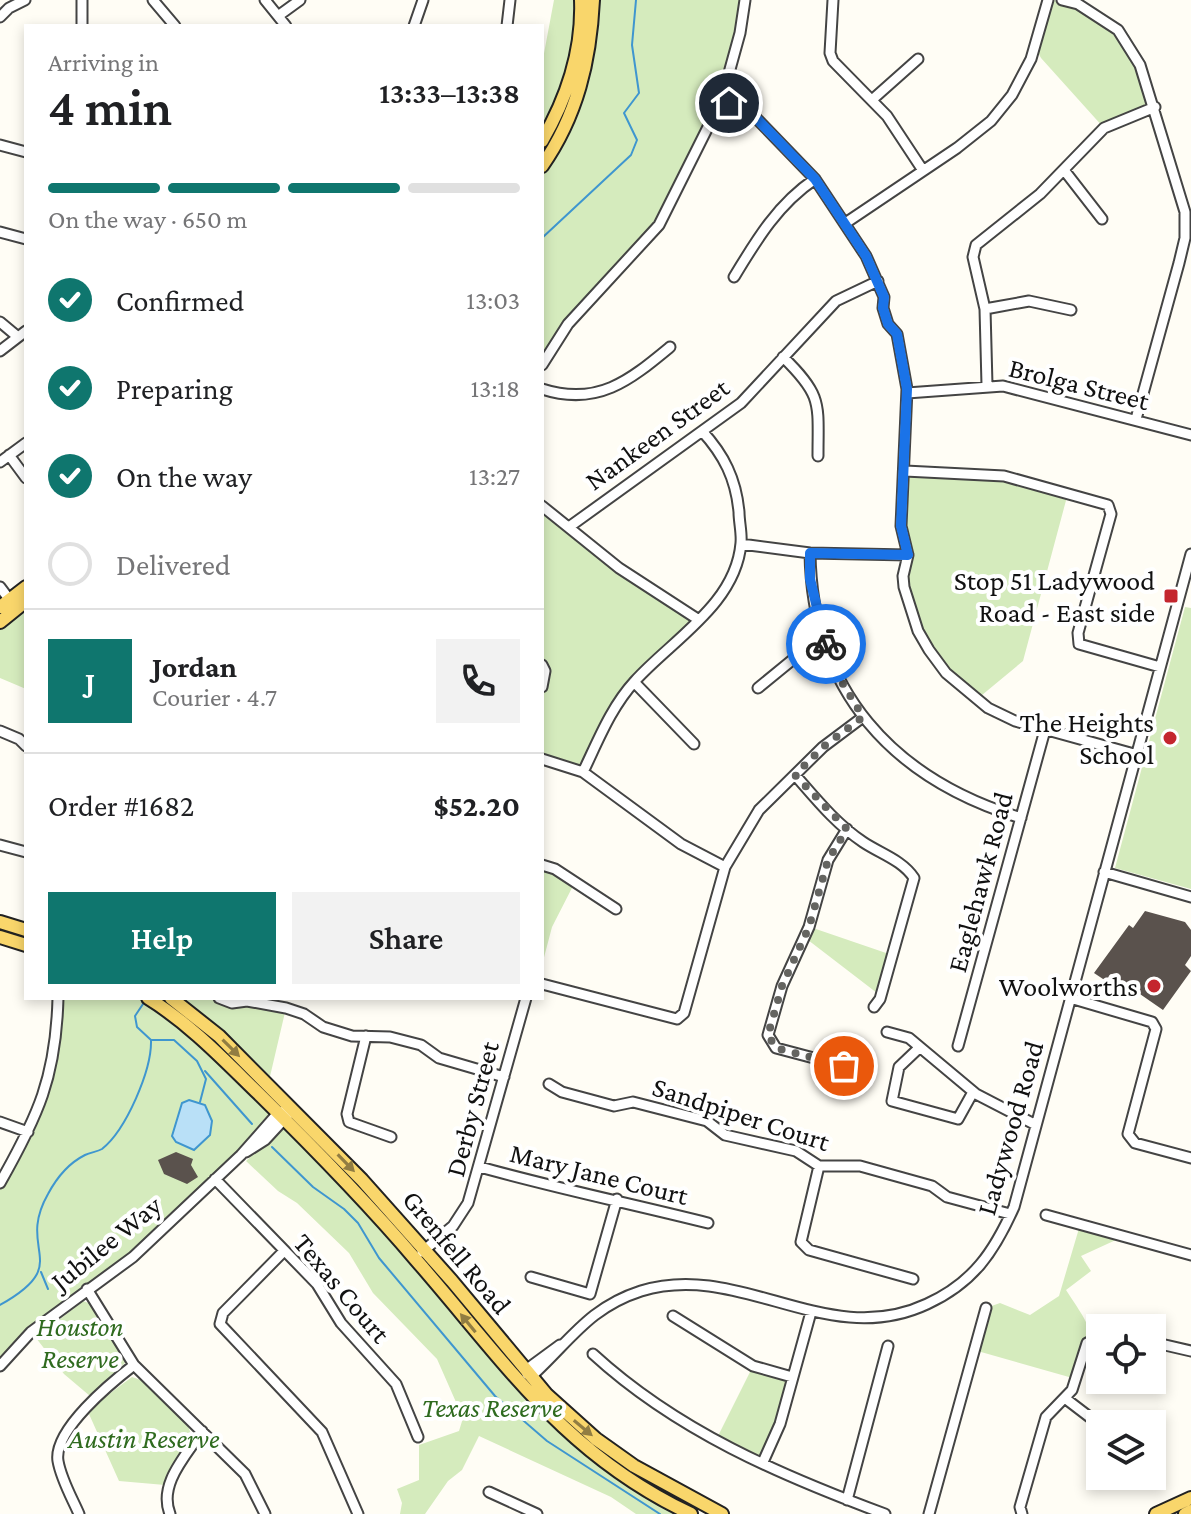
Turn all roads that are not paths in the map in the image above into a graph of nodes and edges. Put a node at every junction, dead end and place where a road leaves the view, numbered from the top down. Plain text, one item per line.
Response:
1 (25, 0) edge
2 (79, 0) edge
3 (153, 0) edge
4 (265, 0) edge
5 (300, 0) edge
6 (423, 0) edge
7 (510, 0) edge
8 (581, 0) edge
9 (593, 0) edge
10 (745, 0) edge
11 (833, 0) edge
12 (1048, 0) edge
13 (1062, 0) edge
14 (278, 16) junction
15 (0, 17) edge
16 (82, 24) edge
17 (173, 24) edge
18 (284, 24) edge
19 (415, 24) edge
20 (507, 24) edge
21 (918, 59) dead end
22 (724, 91) junction
23 (873, 99) junction
24 (729, 103) junction
25 (1155, 107) junction
26 (717, 109) junction
27 (544, 138) edge
28 (0, 145) edge
29 (24, 151) edge
30 (544, 163) edge
31 (922, 169) junction
32 (1064, 170) junction
33 (815, 179) junction
34 (1102, 219) dead end
35 (847, 222) junction
36 (0, 232) edge
37 (24, 238) edge
38 (734, 277) dead end
39 (878, 281) junction
40 (985, 309) junction
41 (1071, 310) dead end
42 (0, 322) edge
43 (22, 334) edge
44 (670, 347) dead end
45 (0, 351) edge
46 (783, 357) junction
47 (544, 362) edge
48 (987, 385) junction
49 (544, 389) edge
50 (907, 393) junction
51 (1136, 419) junction
52 (702, 431) junction
53 (1191, 435) edge
54 (24, 444) edge
55 (9, 455) junction
56 (818, 456) dead end
57 (0, 462) edge
58 (905, 471) junction
59 (24, 475) edge
60 (544, 508) edge
61 (569, 527) junction
62 (741, 544) junction
63 (810, 553) junction
64 (908, 555) junction
65 (1191, 556) edge
66 (0, 587) edge
67 (13, 604) edge
68 (699, 620) junction
69 (0, 622) edge
70 (825, 642) junction
71 (1160, 667) junction
72 (634, 682) junction
73 (758, 688) dead end
74 (863, 717) junction
75 (1045, 730) junction
76 (0, 731) edge
77 (24, 744) edge
78 (694, 744) dead end
79 (1134, 754) junction
80 (544, 760) edge
81 (583, 772) junction
82 (795, 775) junction
83 (1021, 818) junction
84 (847, 829) junction
85 (0, 845) edge
86 (24, 851) edge
87 (544, 866) edge
88 (725, 867) junction
89 (1104, 872) junction
90 (1191, 897) edge
91 (616, 909) dead end
92 (0, 922) edge
93 (24, 927) edge
94 (0, 937) edge
95 (24, 944) edge
96 (544, 985) edge
97 (1070, 998) junction
98 (58, 1000) edge
99 (151, 1000) edge
100 (174, 1000) edge
101 (224, 1000) edge
102 (525, 1000) edge
103 (874, 1007) dead end
104 (887, 1032) dead end
105 (366, 1036) junction
106 (958, 1046) dead end
107 (919, 1048) junction
108 (844, 1066) dead end
109 (504, 1077) junction
110 (549, 1084) dead end
111 (973, 1092) junction
112 (285, 1114) junction
113 (0, 1122) edge
114 (1036, 1125) junction
115 (28, 1132) junction
116 (391, 1137) dead end
117 (1191, 1158) edge
118 (819, 1166) junction
119 (480, 1167) junction
120 (215, 1179) junction
121 (0, 1183) edge
122 (617, 1199) junction
123 (1010, 1214) junction
124 (1046, 1215) dead end
125 (708, 1223) dead end
126 (284, 1251) junction
127 (420, 1254) junction
128 (1191, 1255) edge
129 (531, 1277) dead end
130 (913, 1279) dead end
131 (87, 1289) junction
132 (986, 1308) dead end
133 (811, 1312) junction
134 (673, 1316) dead end
135 (1166, 1345) edge
136 (888, 1346) dead end
137 (1086, 1346) edge
138 (1191, 1351) edge
139 (593, 1354) dead end
140 (134, 1365) junction
141 (0, 1366) edge
142 (792, 1377) junction
143 (523, 1378) junction
144 (1066, 1399) junction
145 (1086, 1414) edge
146 (202, 1431) junction
147 (418, 1437) dead end
148 (763, 1462) junction
149 (489, 1492) dead end
150 (1191, 1498) edge
151 (847, 1500) junction
152 (1191, 1511) edge
153 (79, 1514) edge
154 (170, 1514) edge
155 (265, 1514) edge
156 (358, 1514) edge
157 (537, 1514) edge
158 (691, 1514) edge
159 (722, 1514) edge
160 (885, 1514) edge
161 (929, 1514) edge
162 (1022, 1514) edge
163 (1156, 1514) edge
164 (1185, 1514) edge

1 - 15 street
2 - 16 street
3 - 17 street
4 - 14 street
5 - 14 street
6 - 19 street
7 - 20 street
8 - 27 main road
9 - 30 main road
10 - 22 street
11 - 23 street
12 - 31 street
13 - 25 street
14 - 18 street
21 - 23 street
22 - 24 street
22 - 26 street
23 - 31 street
24 - 26 street
24 - 33 street
25 - 32 street
25 - 51 street
26 - 47 street
28 - 29 street
31 - 35 street
32 - 34 street
32 - 40 street
33 - 35 street
33 - 38 street
35 - 39 street
36 - 37 street
39 - 46 street, Nankeen Street
39 - 50 street
40 - 41 street
40 - 48 street
42 - 43 street
43 - 45 street
44 - 49 street
46 - 52 street, Nankeen Street
46 - 56 street
48 - 50 street, Brolga Street
48 - 51 street, Brolga Street
50 - 58 street
51 - 53 street, Brolga Street
52 - 61 street, Nankeen Street
52 - 62 street
54 - 55 street
55 - 57 street
55 - 59 street
58 - 64 street
58 - 71 street
60 - 61 street
61 - 68 street
62 - 63 street
62 - 68 street
63 - 64 street
63 - 70 street
64 - 75 street
65 - 71 street, Ladywood Road
66 - 67 street
67 - 69 main road
68 - 72 street
70 - 73 street
70 - 74 street
71 - 79 street, Ladywood Road
72 - 78 street
72 - 81 street
74 - 82 street
74 - 83 street
75 - 79 street
75 - 83 street, Eaglehawk Road
76 - 77 street
79 - 89 street, Ladywood Road
80 - 81 street
81 - 88 street
82 - 84 street
82 - 88 street
83 - 106 street, Eaglehawk Road
84 - 103 street
84 - 108 street
85 - 86 street
87 - 91 street
88 - 96 street
89 - 90 street
89 - 97 street, Ladywood Road
92 - 93 main road
94 - 95 main road
97 - 114 street, Ladywood Road
97 - 117 street
98 - 115 street
99 - 112 main road, Grenfell Road
100 -> 112 main road, Grenfell Road
101 - 105 street
102 - 109 street, Derby Street
104 - 107 street
105 - 109 street
105 - 116 street
107 - 111 street
107 - 111 street
109 - 119 street, Derby Street
110 - 118 street, Sandpiper Court
111 - 114 street
112 - 120 street, Jubilee Way
112 - 127 main road, Grenfell Road
113 - 115 street
114 - 123 street, Ladywood Road
115 - 121 street
118 - 123 street, Sandpiper Court
118 - 130 street
119 - 122 street, Mary Jane Court
119 - 127 street, Derby Street
120 - 126 street, Texas Court
120 - 131 street, Jubilee Way
122 - 125 street, Mary Jane Court
122 - 129 street
123 - 133 street, Ladywood Road
124 - 128 street
126 - 147 street, Texas Court
126 - 156 street
127 - 143 main road, Grenfell Road
131 - 140 street
131 - 141 street, Jubilee Way
132 - 161 street
133 - 142 street
133 - 143 street, Ladywood Road
134 - 142 street
135 - 138 street
136 - 151 street
137 - 144 street
139 - 148 street
140 - 146 street
140 - 153 street
142 - 148 street
143 - 158 main road, Grenfell Road
143 -> 159 main road, Grenfell Road
144 - 145 street
144 - 162 street
146 - 154 street
146 - 155 street
148 - 151 street
149 - 157 street
150 - 163 main road
151 - 160 street
152 - 164 main road

